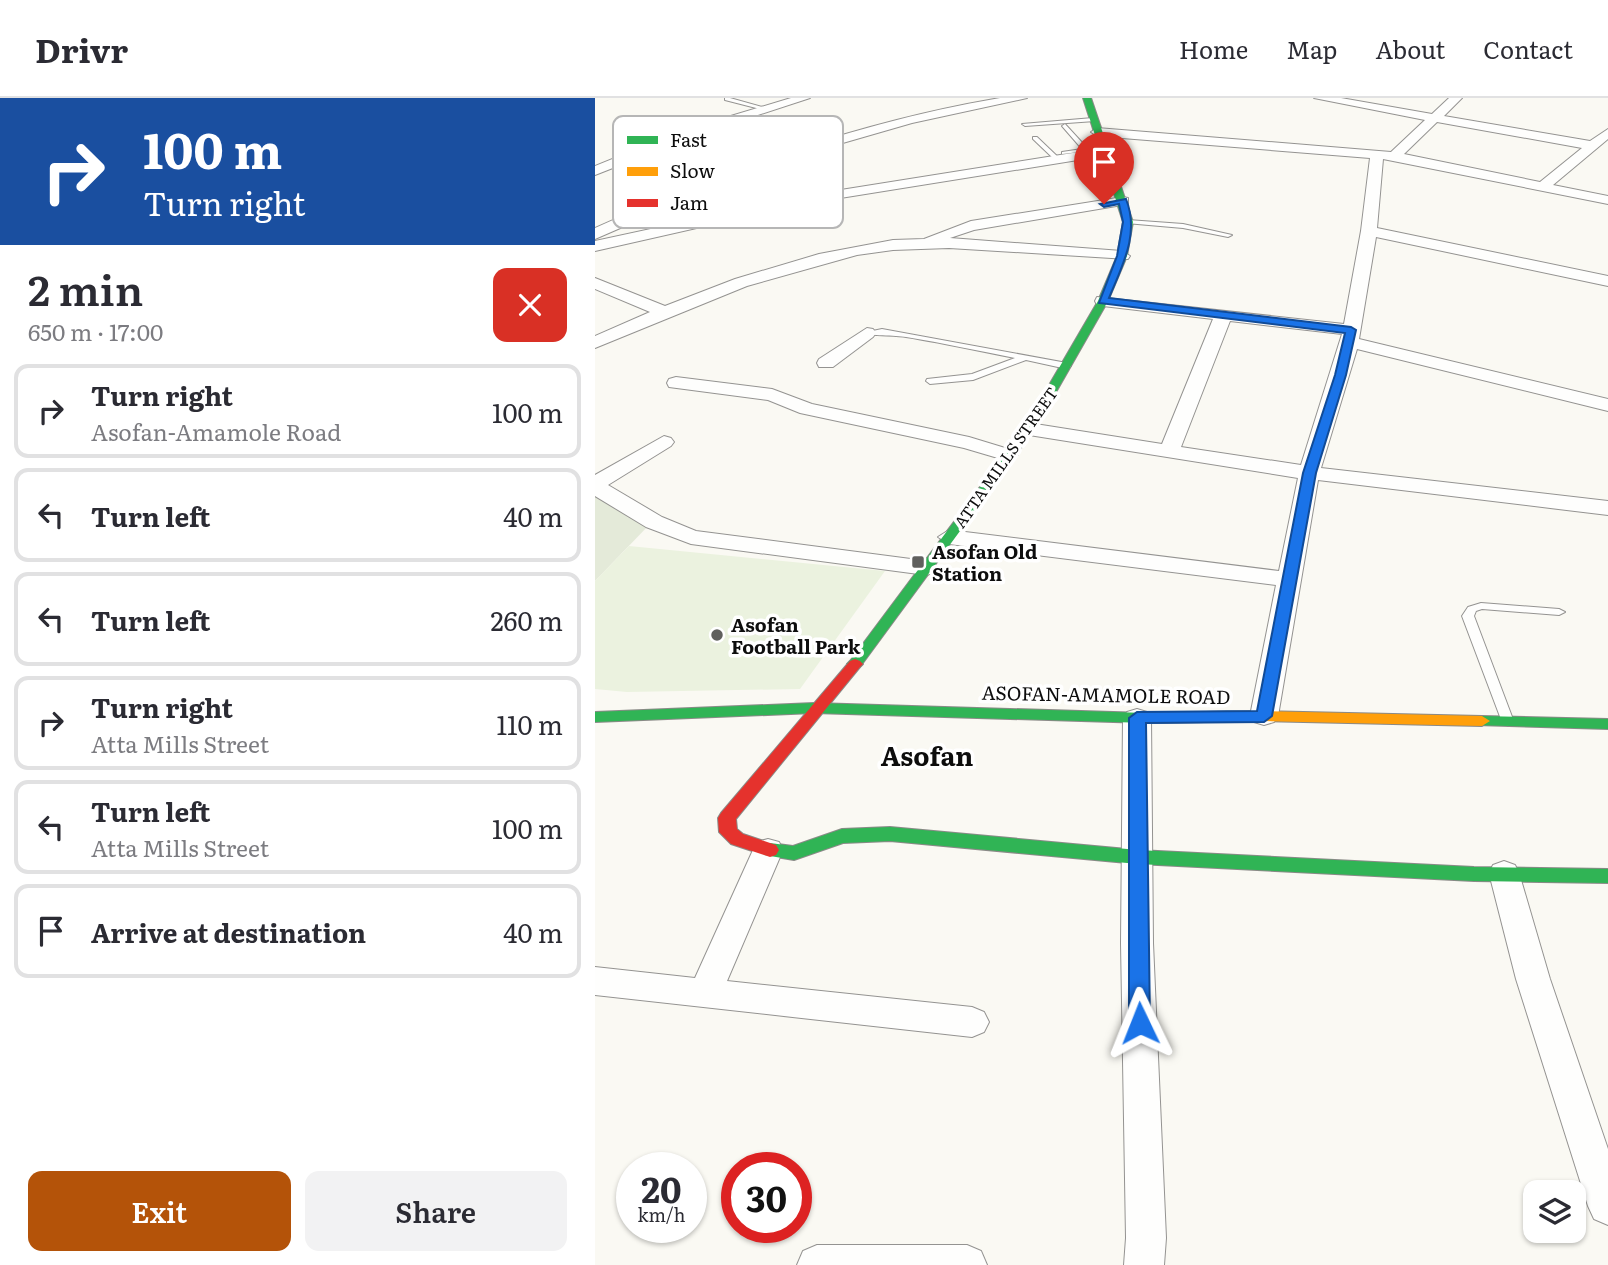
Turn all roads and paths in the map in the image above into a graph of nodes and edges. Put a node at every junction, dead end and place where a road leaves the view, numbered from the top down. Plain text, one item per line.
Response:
1 (804, 98) edge
2 (954, 98) edge
3 (1021, 98) edge
4 (1087, 98) edge
5 (1320, 98) edge
6 (1456, 98) edge
7 (727, 99) edge
8 (979, 104) junction
9 (765, 109) junction
10 (743, 116) edge
11 (1437, 117) junction
12 (1025, 124) dead end
13 (1065, 126) dead end
14 (1072, 132) junction
15 (1608, 133) edge
16 (1096, 137) junction
17 (1035, 138) dead end
18 (843, 139) edge
19 (1593, 146) junction
20 (1061, 156) junction
21 (1385, 156) junction
22 (613, 164) edge
23 (595, 171) edge
24 (1543, 187) junction
25 (843, 193) edge
26 (1608, 200) edge
27 (1123, 201) junction
28 (1128, 222) junction
29 (613, 226) edge
30 (678, 228) edge
31 (1369, 231) junction
32 (595, 234) edge
33 (1228, 235) dead end
34 (927, 243) junction
35 (595, 246) edge
36 (1122, 256) junction
37 (1608, 281) edge
38 (595, 283) edge
39 (1103, 300) junction
40 (665, 312) junction
41 (1223, 316) junction
42 (867, 333) joint
43 (1350, 336) junction
44 (595, 343) edge
45 (1024, 358) junction
46 (827, 363) dead end
47 (1067, 366) junction
48 (930, 381) dead end
49 (676, 383) dead end
50 (1608, 405) edge
51 (1029, 429) junction
52 (664, 442) dead end
53 (1170, 449) junction
54 (1008, 455) junction
55 (1309, 473) junction
56 (595, 486) edge
57 (1608, 508) edge
58 (949, 537) junction
59 (926, 568) junction
60 (1289, 579) junction
61 (1559, 611) dead end
62 (814, 708) junction
63 (1264, 716) junction
64 (595, 717) edge
65 (1137, 718) junction
66 (1508, 722) junction
67 (1608, 724) edge
68 (768, 850) junction
69 (1138, 857) junction
70 (1504, 873) junction
71 (1608, 876) edge
72 (595, 981) edge
73 (706, 992) junction
74 (972, 1022) dead end
75 (1608, 1206) edge
76 (817, 1265) edge
77 (967, 1265) edge
78 (1144, 1265) edge

1 - 9 street
2 - 8 street
3 - 8 street
4 - 16 street, ATTA MILLS STREET
5 - 11 street
6 - 11 street
7 - 9 lane
8 - 18 street
9 - 10 street
11 - 19 street
11 - 21 street
12 - 16 lane
13 - 14 lane
14 - 16 lane
14 - 16 lane
15 - 19 street
16 - 20 street
16 - 21 street
16 - 27 street, ATTA MILLS STREET
17 - 20 lane
19 - 24 street
20 - 25 street
21 - 24 street
21 - 31 street
22 - 23 street
24 - 26 street
27 - 28 street, ATTA MILLS STREET
27 - 34 street
28 - 33 lane
28 - 36 street, ATTA MILLS STREET
29 - 32 street
30 - 35 street
31 - 37 street
31 - 43 street
34 - 36 street
34 - 40 street
36 - 39 street, ATTA MILLS STREET
38 - 40 street
39 - 41 street
39 - 47 street, ATTA MILLS STREET
40 - 44 street
41 - 43 street
41 - 53 street
42 - 45 lane
42 - 46 street
43 - 50 street
43 - 55 street
45 - 47 lane
45 - 48 lane
47 - 51 street, ATTA MILLS STREET
49 - 54 street
51 - 53 street
51 - 54 street, ATTA MILLS STREET
52 - 56 street
53 - 55 street
54 - 58 street, ATTA MILLS STREET
55 - 57 street
55 - 60 street
56 - 59 street
58 - 59 street, ATTA MILLS STREET
58 - 60 street
59 - 62 street, ATTA MILLS STREET
60 - 63 street
61 - 66 lane
62 - 64 street, ASOFAN-AMAMOLE ROAD
62 - 65 street, ASOFAN-AMAMOLE ROAD
62 - 68 street, ATTA MILLS STREET
63 - 65 street, ASOFAN-AMAMOLE ROAD
63 - 66 street, ASOFAN-AMAMOLE ROAD
65 - 69 street
66 - 67 street, ASOFAN-AMAMOLE ROAD
68 - 69 street
68 - 73 street
69 - 70 street
69 - 78 street
70 - 71 street
70 - 75 street
72 - 73 street
73 - 74 street
76 - 77 street

